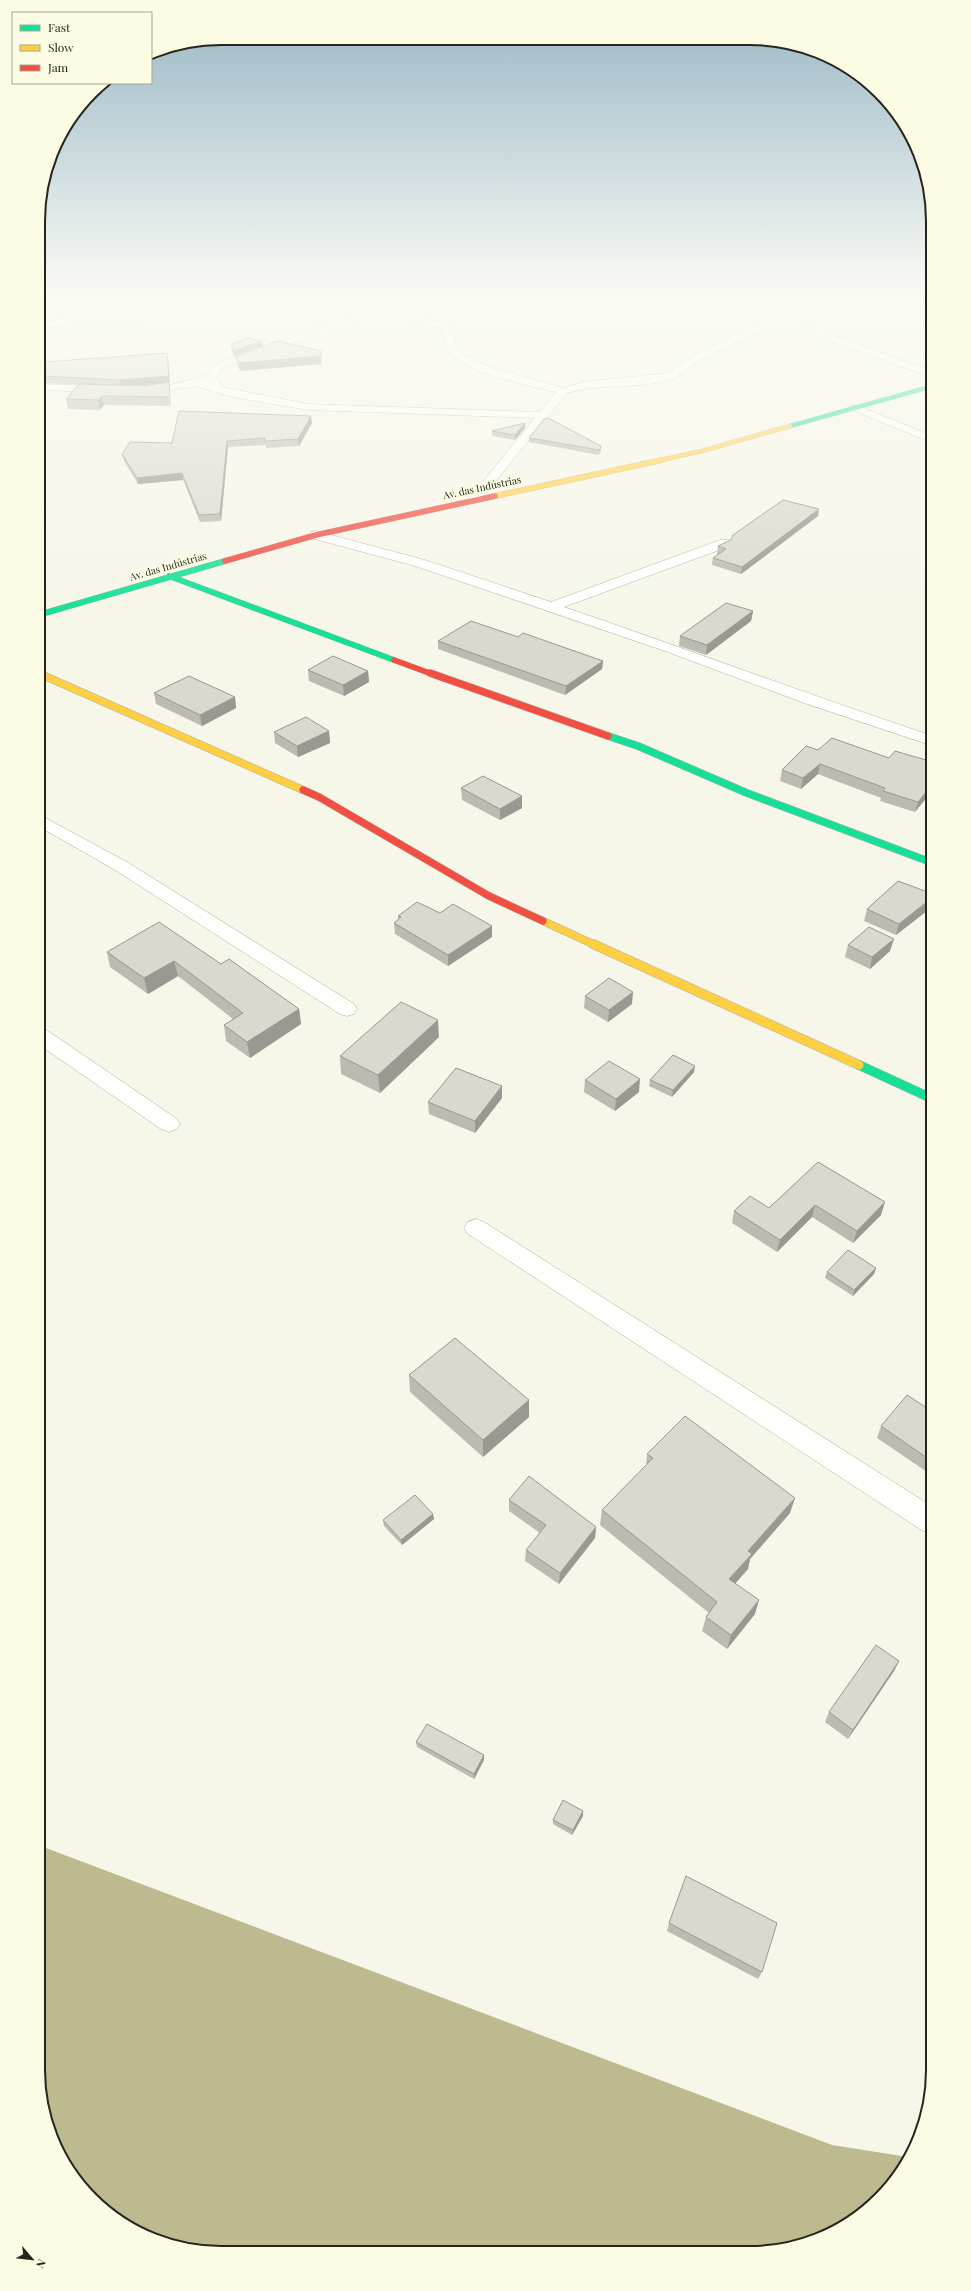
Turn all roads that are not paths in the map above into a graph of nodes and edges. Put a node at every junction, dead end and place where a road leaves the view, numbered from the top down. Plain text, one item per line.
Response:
1 (264, 400) edge
2 (556, 400) edge
3 (884, 400) edge
4 (856, 408) junction
5 (544, 415) junction
6 (926, 437) edge
7 (475, 499) junction
8 (316, 535) junction
9 (725, 543) edge
10 (169, 576) junction
11 (551, 607) junction
12 (45, 613) edge
13 (45, 676) edge
14 (926, 739) edge
15 (45, 823) edge
16 (926, 859) edge
17 (347, 1009) dead end
18 (45, 1039) edge
19 (926, 1096) edge
20 (169, 1124) dead end
21 (476, 1228) dead end
22 (926, 1517) edge

1 - 5 street
2 - 5 street
3 - 4 street, Av. das Indústrias
4 - 6 street
4 - 7 street, Av. das Indústrias
5 - 7 street
7 - 8 street, Av. das Indústrias
8 - 10 street, Av. das Indústrias
8 - 11 street
9 - 11 street
10 - 12 street, Av. das Indústrias
10 - 16 street
11 - 14 street
13 - 19 street
15 - 17 street
18 - 20 street
21 - 22 street

